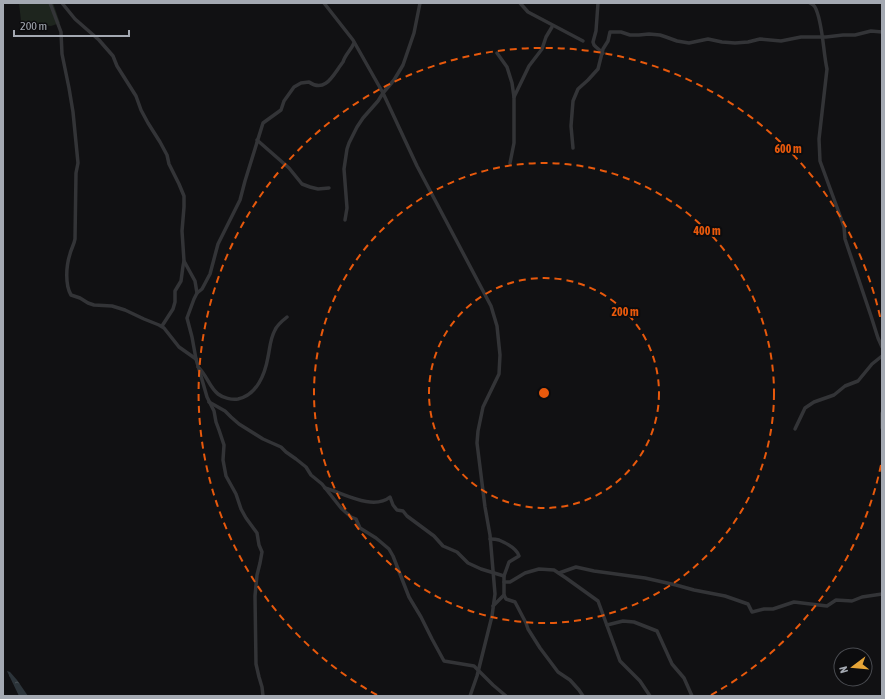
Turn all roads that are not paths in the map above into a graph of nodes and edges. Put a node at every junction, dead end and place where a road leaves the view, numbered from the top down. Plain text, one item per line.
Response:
1 (50, 3) edge
2 (62, 3) edge
3 (324, 3) edge
4 (420, 3) edge
5 (520, 3) edge
6 (598, 3) edge
7 (810, 3) edge
8 (552, 26) dead end
9 (882, 32) edge
10 (822, 37) junction
11 (583, 42) dead end
12 (354, 43) junction
13 (497, 53) dead end
14 (602, 53) junction
15 (383, 93) junction
16 (514, 97) junction
17 (257, 140) junction
18 (573, 148) dead end
19 (510, 163) dead end
20 (329, 188) dead end
21 (345, 220) dead end
22 (184, 261) junction
23 (197, 293) junction
24 (287, 317) dead end
25 (162, 326) junction
26 (882, 347) edge
27 (882, 356) edge
28 (196, 359) junction
29 (198, 366) junction
30 (208, 401) junction
31 (882, 413) edge
32 (882, 428) edge
33 (795, 429) dead end
34 (324, 488) junction
35 (490, 539) junction
36 (559, 573) junction
37 (494, 574) junction
38 (504, 576) junction
39 (504, 582) junction
40 (882, 594) edge
41 (504, 595) junction
42 (493, 606) junction
43 (607, 625) junction
44 (478, 671) junction
45 (263, 696) edge
46 (470, 696) edge
47 (506, 696) edge
48 (583, 696) edge
49 (650, 696) edge
50 (692, 696) edge

1 - 25 street
2 - 22 street
3 - 12 street
4 - 15 street
5 - 11 street
6 - 14 street
7 - 10 street
8 - 16 street
9 - 10 street
10 - 14 street
10 - 26 street
12 - 15 street
12 - 17 street
13 - 16 street
14 - 18 street
15 - 21 street
15 - 35 street
16 - 19 street
17 - 20 street
17 - 23 street
22 - 23 street
22 - 25 street
23 - 28 street
24 - 29 street
25 - 28 street
27 - 33 street
28 - 29 street
29 - 30 street
30 - 34 street
30 - 45 street
31 - 32 street
34 - 37 street
34 - 44 street
35 - 37 street
35 - 38 street
36 - 39 street
36 - 40 street
36 - 43 street
37 - 38 street
37 - 42 street
38 - 39 street
39 - 41 street
41 - 42 street
41 - 48 street
42 - 44 street
43 - 49 street
43 - 50 street
44 - 46 street
44 - 47 street

